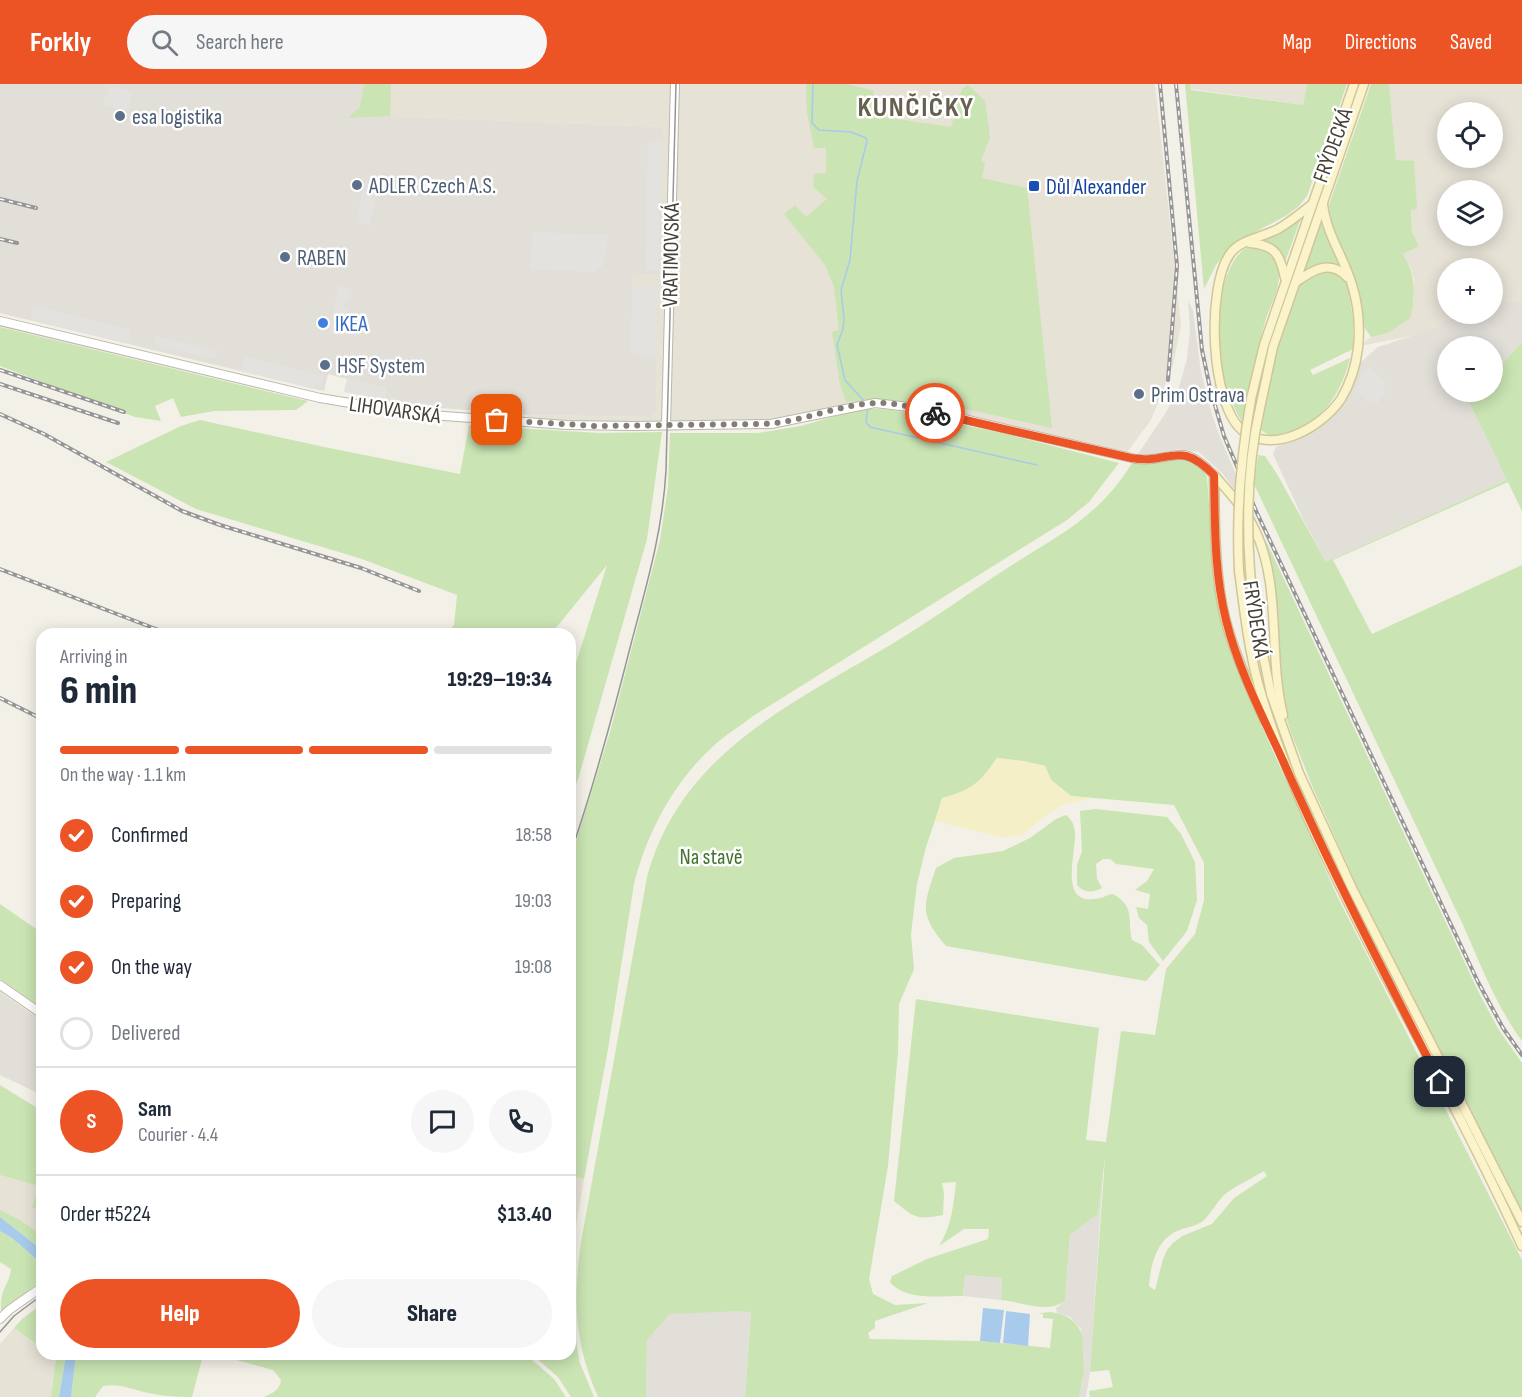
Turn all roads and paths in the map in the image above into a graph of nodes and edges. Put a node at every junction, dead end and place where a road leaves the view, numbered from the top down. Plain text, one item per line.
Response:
1 (675, 84) edge
2 (1354, 84) edge
3 (1364, 84) edge
4 (1323, 204) junction
5 (1311, 205) junction
6 (1246, 243) junction
7 (1285, 281) junction
8 (1295, 282) junction
9 (1352, 284) junction
10 (0, 321) edge
11 (666, 425) junction
12 (1214, 475) junction
13 (1299, 773) junction
14 (1291, 779) junction
15 (0, 985) edge
16 (36, 1010) edge
17 (1522, 1222) edge
18 (1522, 1246) edge
19 (36, 1291) edge
20 (0, 1318) edge

1 - 11 street, VRATIMOVSKÁ
2 - 5 main road, FRÝDECKÁ
3 - 4 main road, FRÝDECKÁ
4 - 8 main road, FRÝDECKÁ
4 - 9 main road
5 - 6 main road
5 - 7 main road, FRÝDECKÁ
6 - 7 main road
6 - 9 main road
7 - 14 main road, FRÝDECKÁ, bridge
8 - 9 main road
8 - 13 main road, FRÝDECKÁ, bridge
10 - 11 street, LIHOVARSKÁ
11 - 12 street, LIHOVARSKÁ
12 - 13 main road
12 - 14 main road
13 - 17 main road, FRÝDECKÁ
14 - 18 main road, FRÝDECKÁ
15 - 16 street
19 - 20 street

